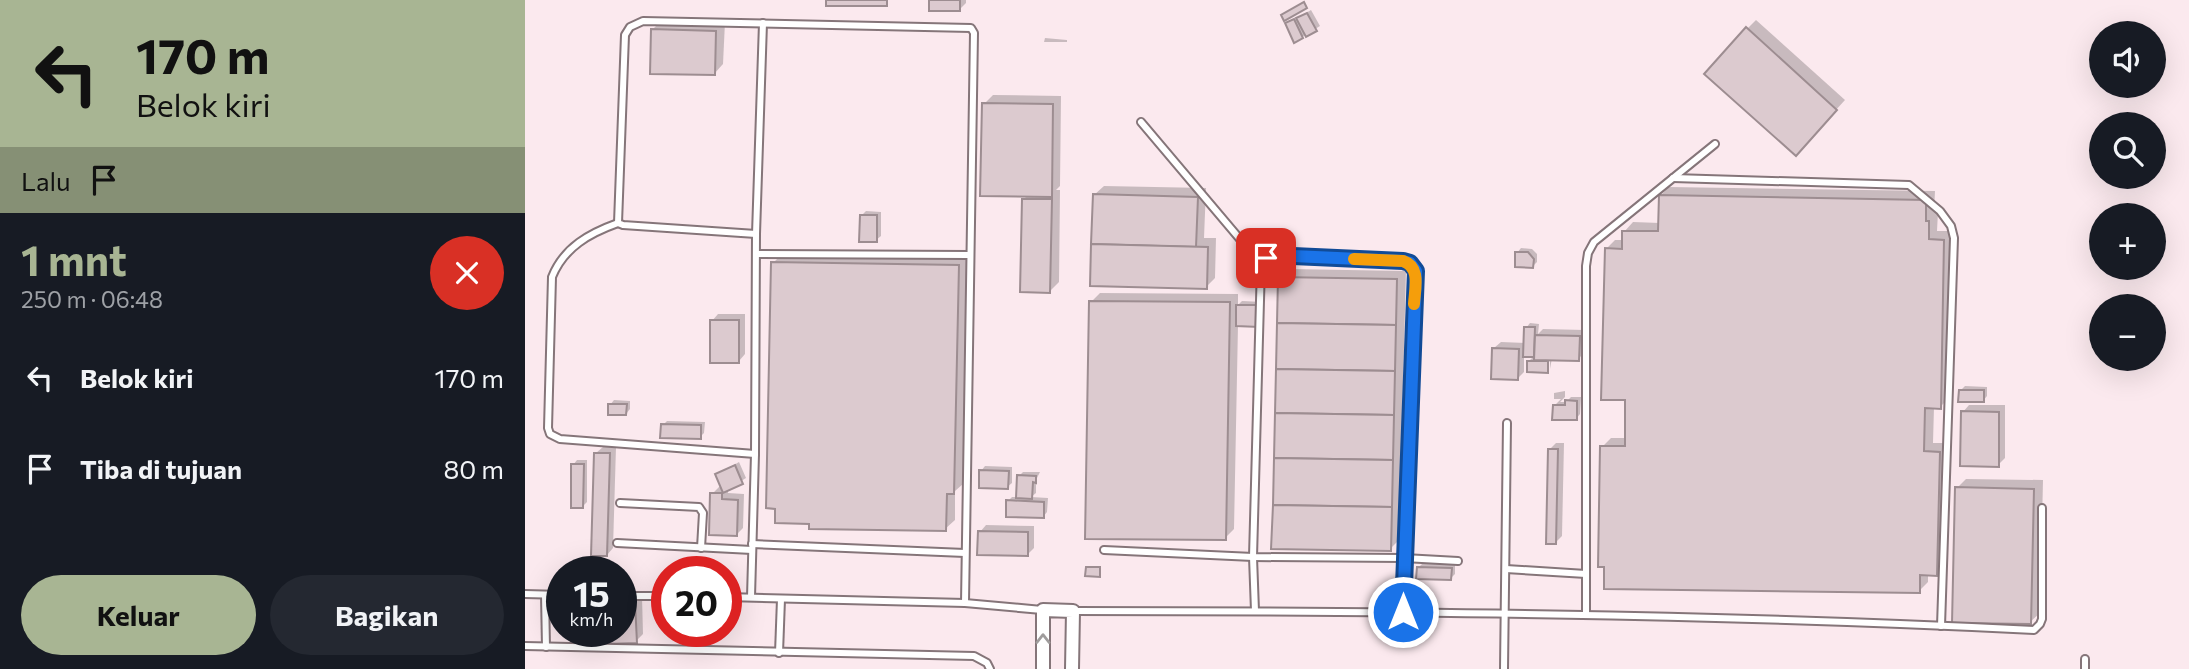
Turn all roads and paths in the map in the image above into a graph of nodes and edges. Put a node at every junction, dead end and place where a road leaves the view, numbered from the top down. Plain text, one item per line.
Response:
1 (763, 23) junction
2 (1142, 122) dead end
3 (1714, 144) dead end
4 (1673, 177) junction
5 (618, 223) junction
6 (756, 234) junction
7 (757, 254) junction
8 (969, 255) junction
9 (1261, 264) junction
10 (1507, 423) dead end
11 (755, 454) junction
12 (620, 503) dead end
13 (2042, 508) dead end
14 (617, 543) dead end
15 (752, 547) junction
16 (701, 548) junction
17 (1104, 550) dead end
18 (965, 554) junction
19 (1253, 557) junction
20 (1403, 558) junction
21 (1458, 561) dead end
22 (1506, 569) junction
23 (1586, 574) junction
24 (525, 594) edge
25 (545, 595) joint
26 (742, 597) edge
27 (751, 597) junction
28 (781, 599) junction
29 (965, 603) junction
30 (1043, 610) junction
31 (1073, 611) junction
32 (1255, 611) junction
33 (1403, 612) junction
34 (1505, 615) junction
35 (1587, 615) junction
36 (1941, 626) junction
37 (525, 646) edge
38 (546, 647) junction
39 (779, 653) junction
40 (2085, 659) dead end
41 (990, 669) edge
42 (1043, 669) edge
43 (1072, 669) edge
44 (1504, 669) edge
45 (2085, 669) edge

1 - 5 lane
1 - 6 lane
1 - 8 lane
2 - 9 lane
3 - 4 lane
4 - 23 lane
4 - 36 lane
5 - 6 lane
5 - 11 lane
6 - 7 lane
7 - 8 lane
7 - 11 lane
8 - 18 lane
9 - 19 lane
9 - 20 lane
10 - 22 lane
11 - 15 lane
12 - 16 lane
13 - 36 lane
14 - 16 lane
15 - 16 lane
15 - 18 lane
15 - 27 lane
17 - 19 lane
18 - 29 lane
19 - 20 lane
19 - 32 lane
20 - 21 lane
20 - 33 lane
22 - 23 lane
22 - 34 lane
23 - 35 lane
24 - 25 lane
25 - 38 lane
26 - 27 lane
27 - 28 lane
28 - 29 lane
28 - 39 lane
29 - 30 lane
30 - 31 street
42 -> 30 street
31 - 32 lane
31 - 43 street
32 - 33 lane
33 - 34 lane
34 - 35 lane
34 - 44 lane
35 - 36 lane
37 - 38 lane
38 - 39 lane
39 - 41 lane
40 - 45 lane

